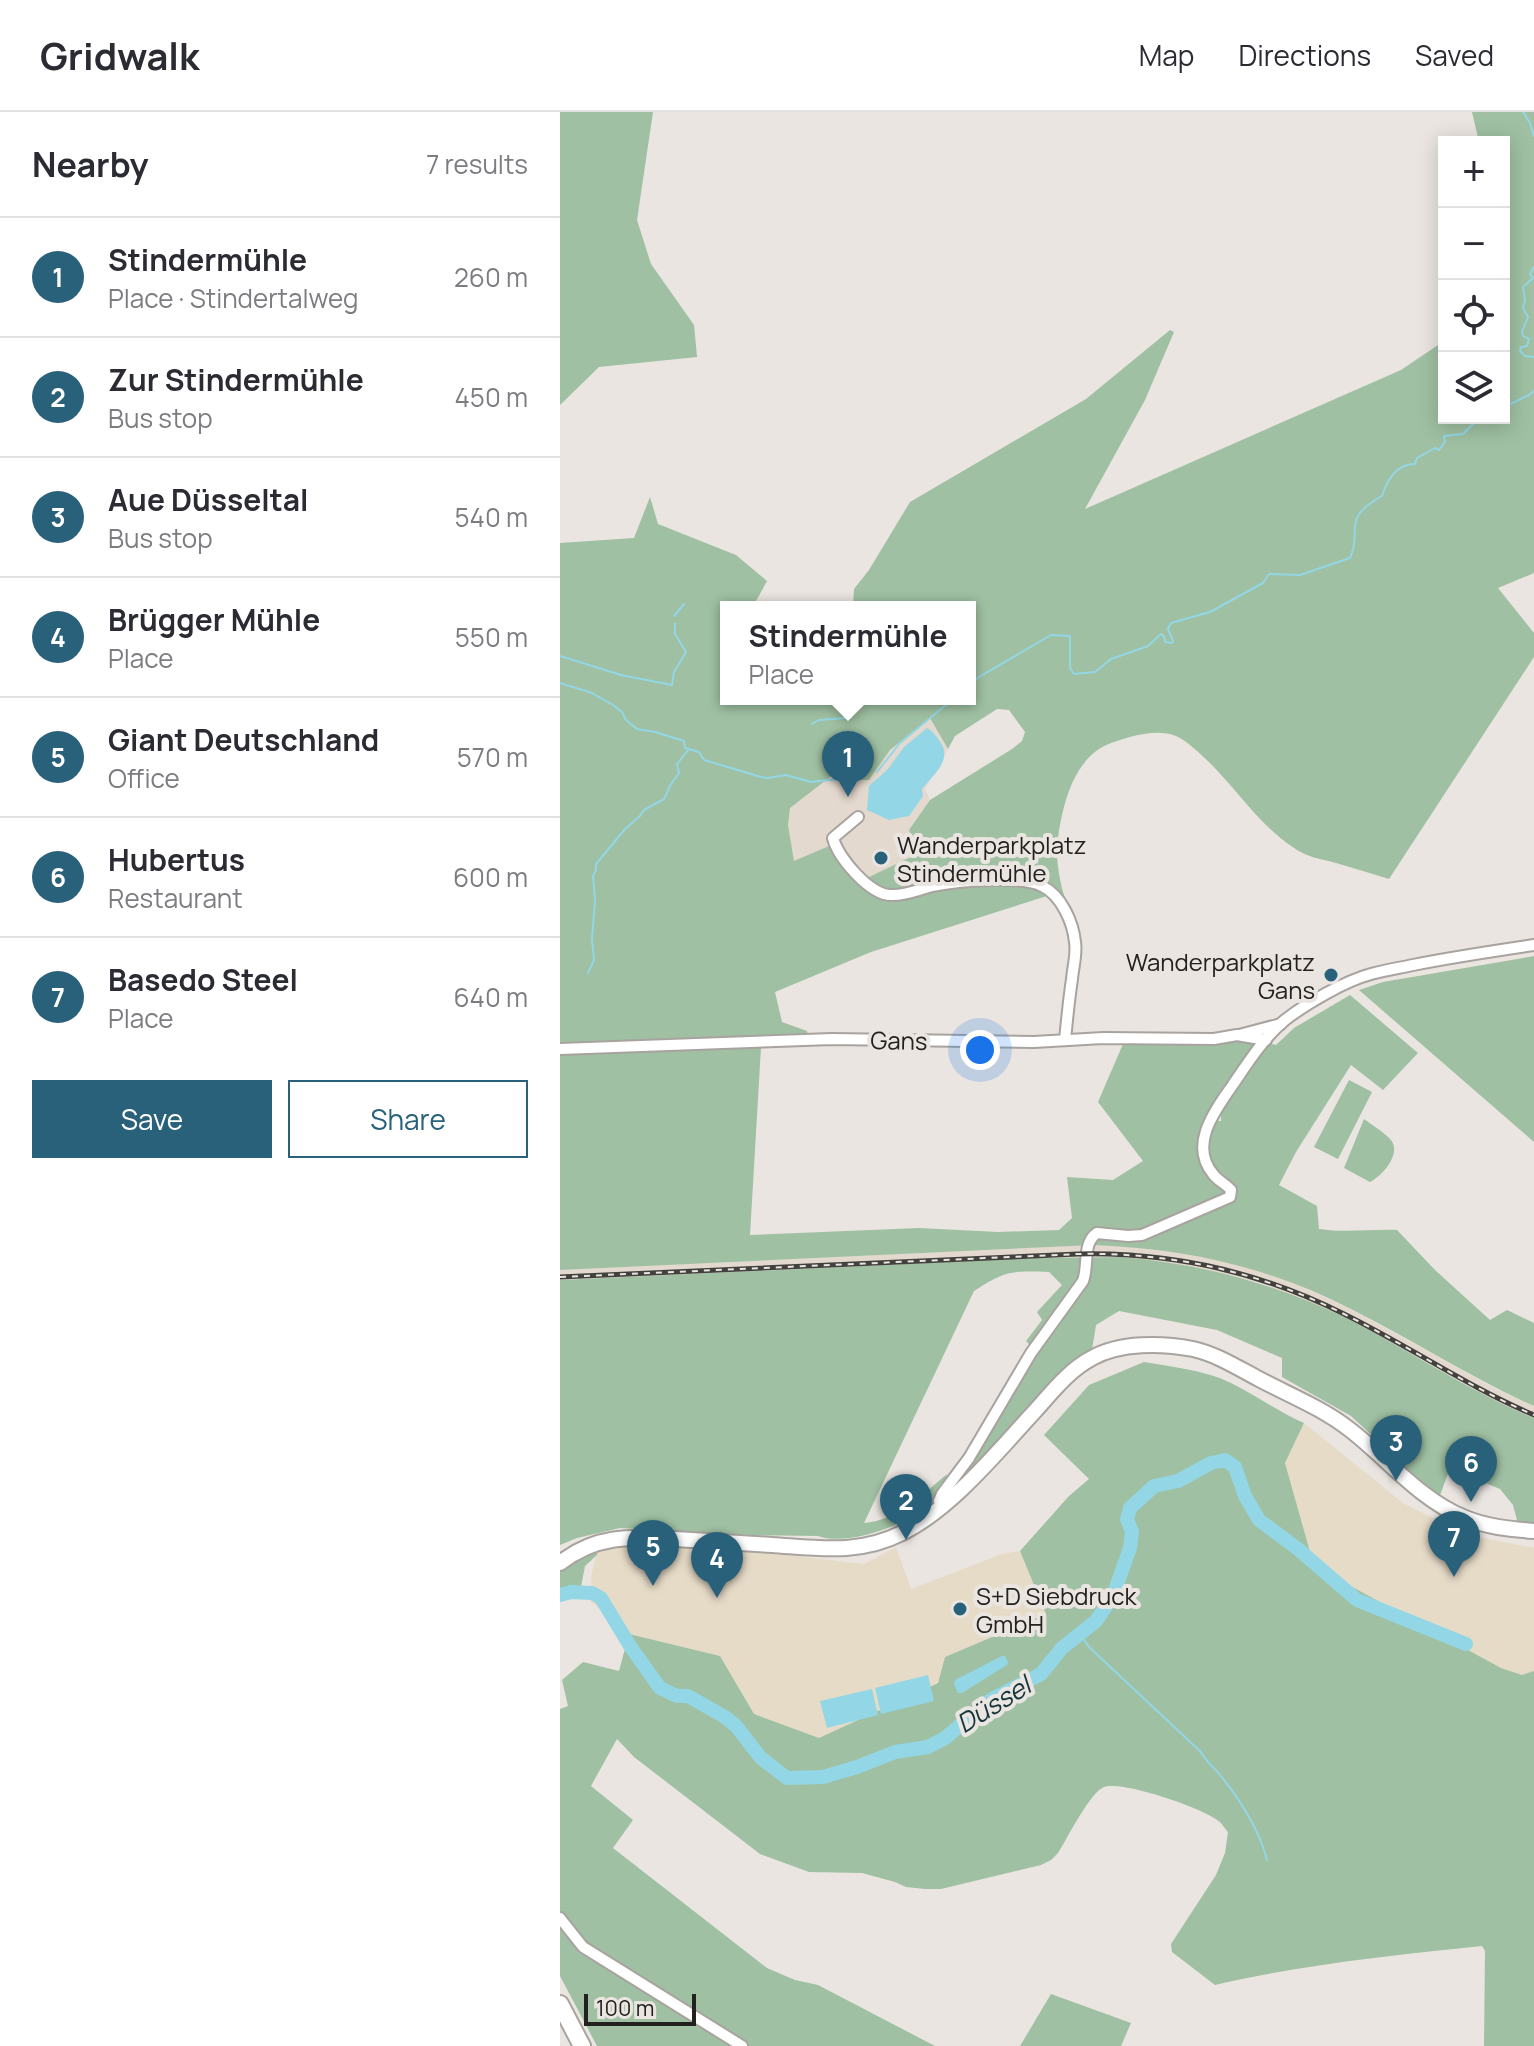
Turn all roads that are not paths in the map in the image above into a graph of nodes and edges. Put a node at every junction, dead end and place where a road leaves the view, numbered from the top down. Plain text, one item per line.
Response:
1 (858, 817) dead end
2 (1534, 945) edge
3 (1281, 1024) junction
4 (1237, 1035) junction
5 (1065, 1040) junction
6 (1266, 1040) junction
7 (560, 1049) edge
8 (943, 1505) junction
9 (1534, 1531) edge
10 (560, 1563) edge
11 (560, 1918) edge
12 (560, 2004) edge
13 (582, 2046) edge
14 (742, 2046) edge

1 - 5 street
2 - 3 street
3 - 4 street, Gans
3 - 6 street
4 - 5 street, Gans
4 - 6 street, Gans
5 - 7 street, Gans
6 - 8 street
8 - 9 main road
8 - 10 main road
11 - 14 street
12 - 13 highway

